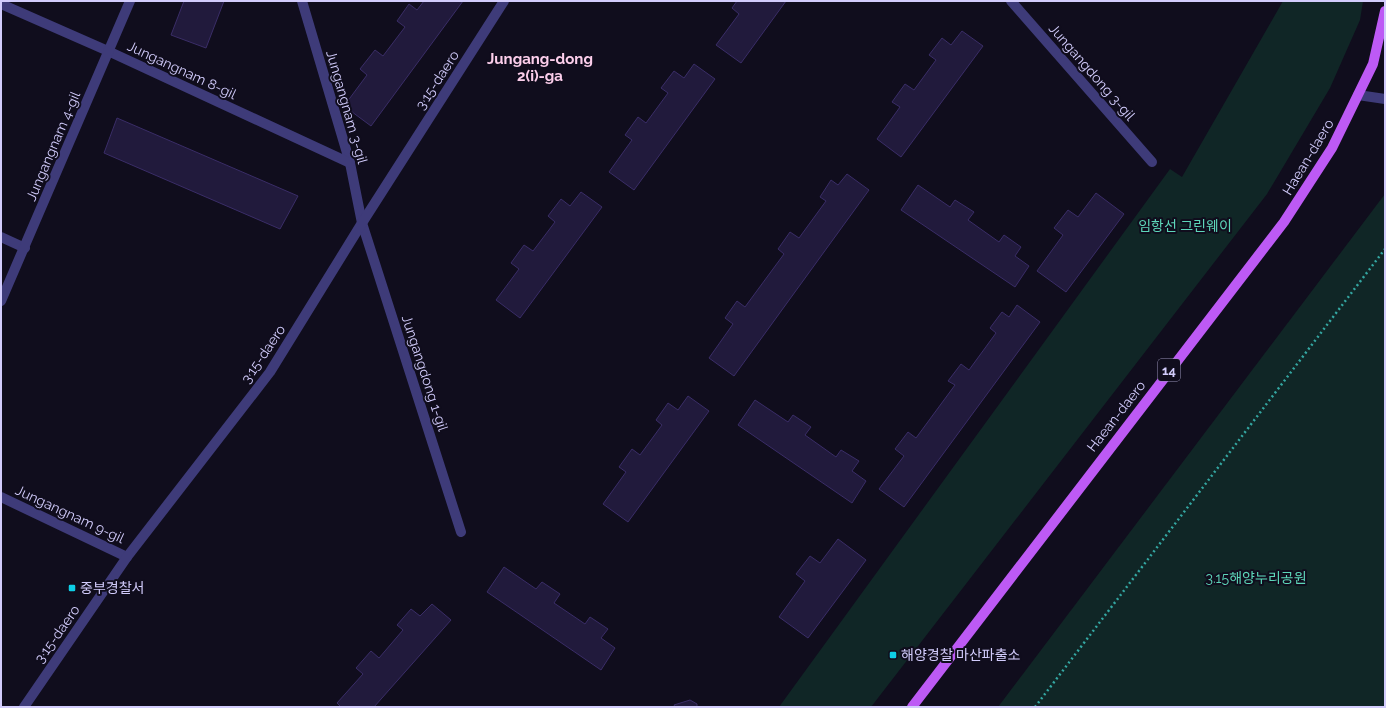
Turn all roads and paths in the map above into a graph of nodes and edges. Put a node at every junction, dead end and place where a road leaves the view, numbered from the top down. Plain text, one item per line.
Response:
1 (130, 1) edge
2 (302, 1) edge
3 (504, 1) edge
4 (1011, 1) edge
5 (1, 4) edge
6 (1385, 11) edge
7 (108, 51) junction
8 (1358, 95) junction
9 (1385, 99) edge
10 (1152, 162) dead end
11 (350, 163) junction
12 (362, 223) junction
13 (1, 236) edge
14 (25, 248) junction
15 (1385, 249) edge
16 (1, 301) edge
17 (1, 497) edge
18 (461, 532) dead end
19 (127, 557) junction
20 (24, 707) edge
21 (912, 707) edge
22 (1036, 707) edge

1 - 7 street, Jungangnam 4-gil
2 - 11 street, Jungangnam 3-gil
3 - 12 street, 3·15-daero
4 - 10 street, Jungangdong 3-gil
5 - 7 street, Jungangnam 8-gil
6 - 8 main road, Haean-daero / 14
7 - 11 street, Jungangnam 8-gil
7 - 14 street, Jungangnam 4-gil
8 - 9 street
8 - 21 main road, Haean-daero / 14
11 - 12 street, Jungangnam 3-gil
12 - 18 street, Jungangdong 1-gil
12 - 19 street, 3·15-daero
13 - 14 street
14 - 16 street, Jungangnam 4-gil
15 - 22 path
17 - 19 street, Jungangnam 9-gil
19 - 20 street, 3·15-daero

